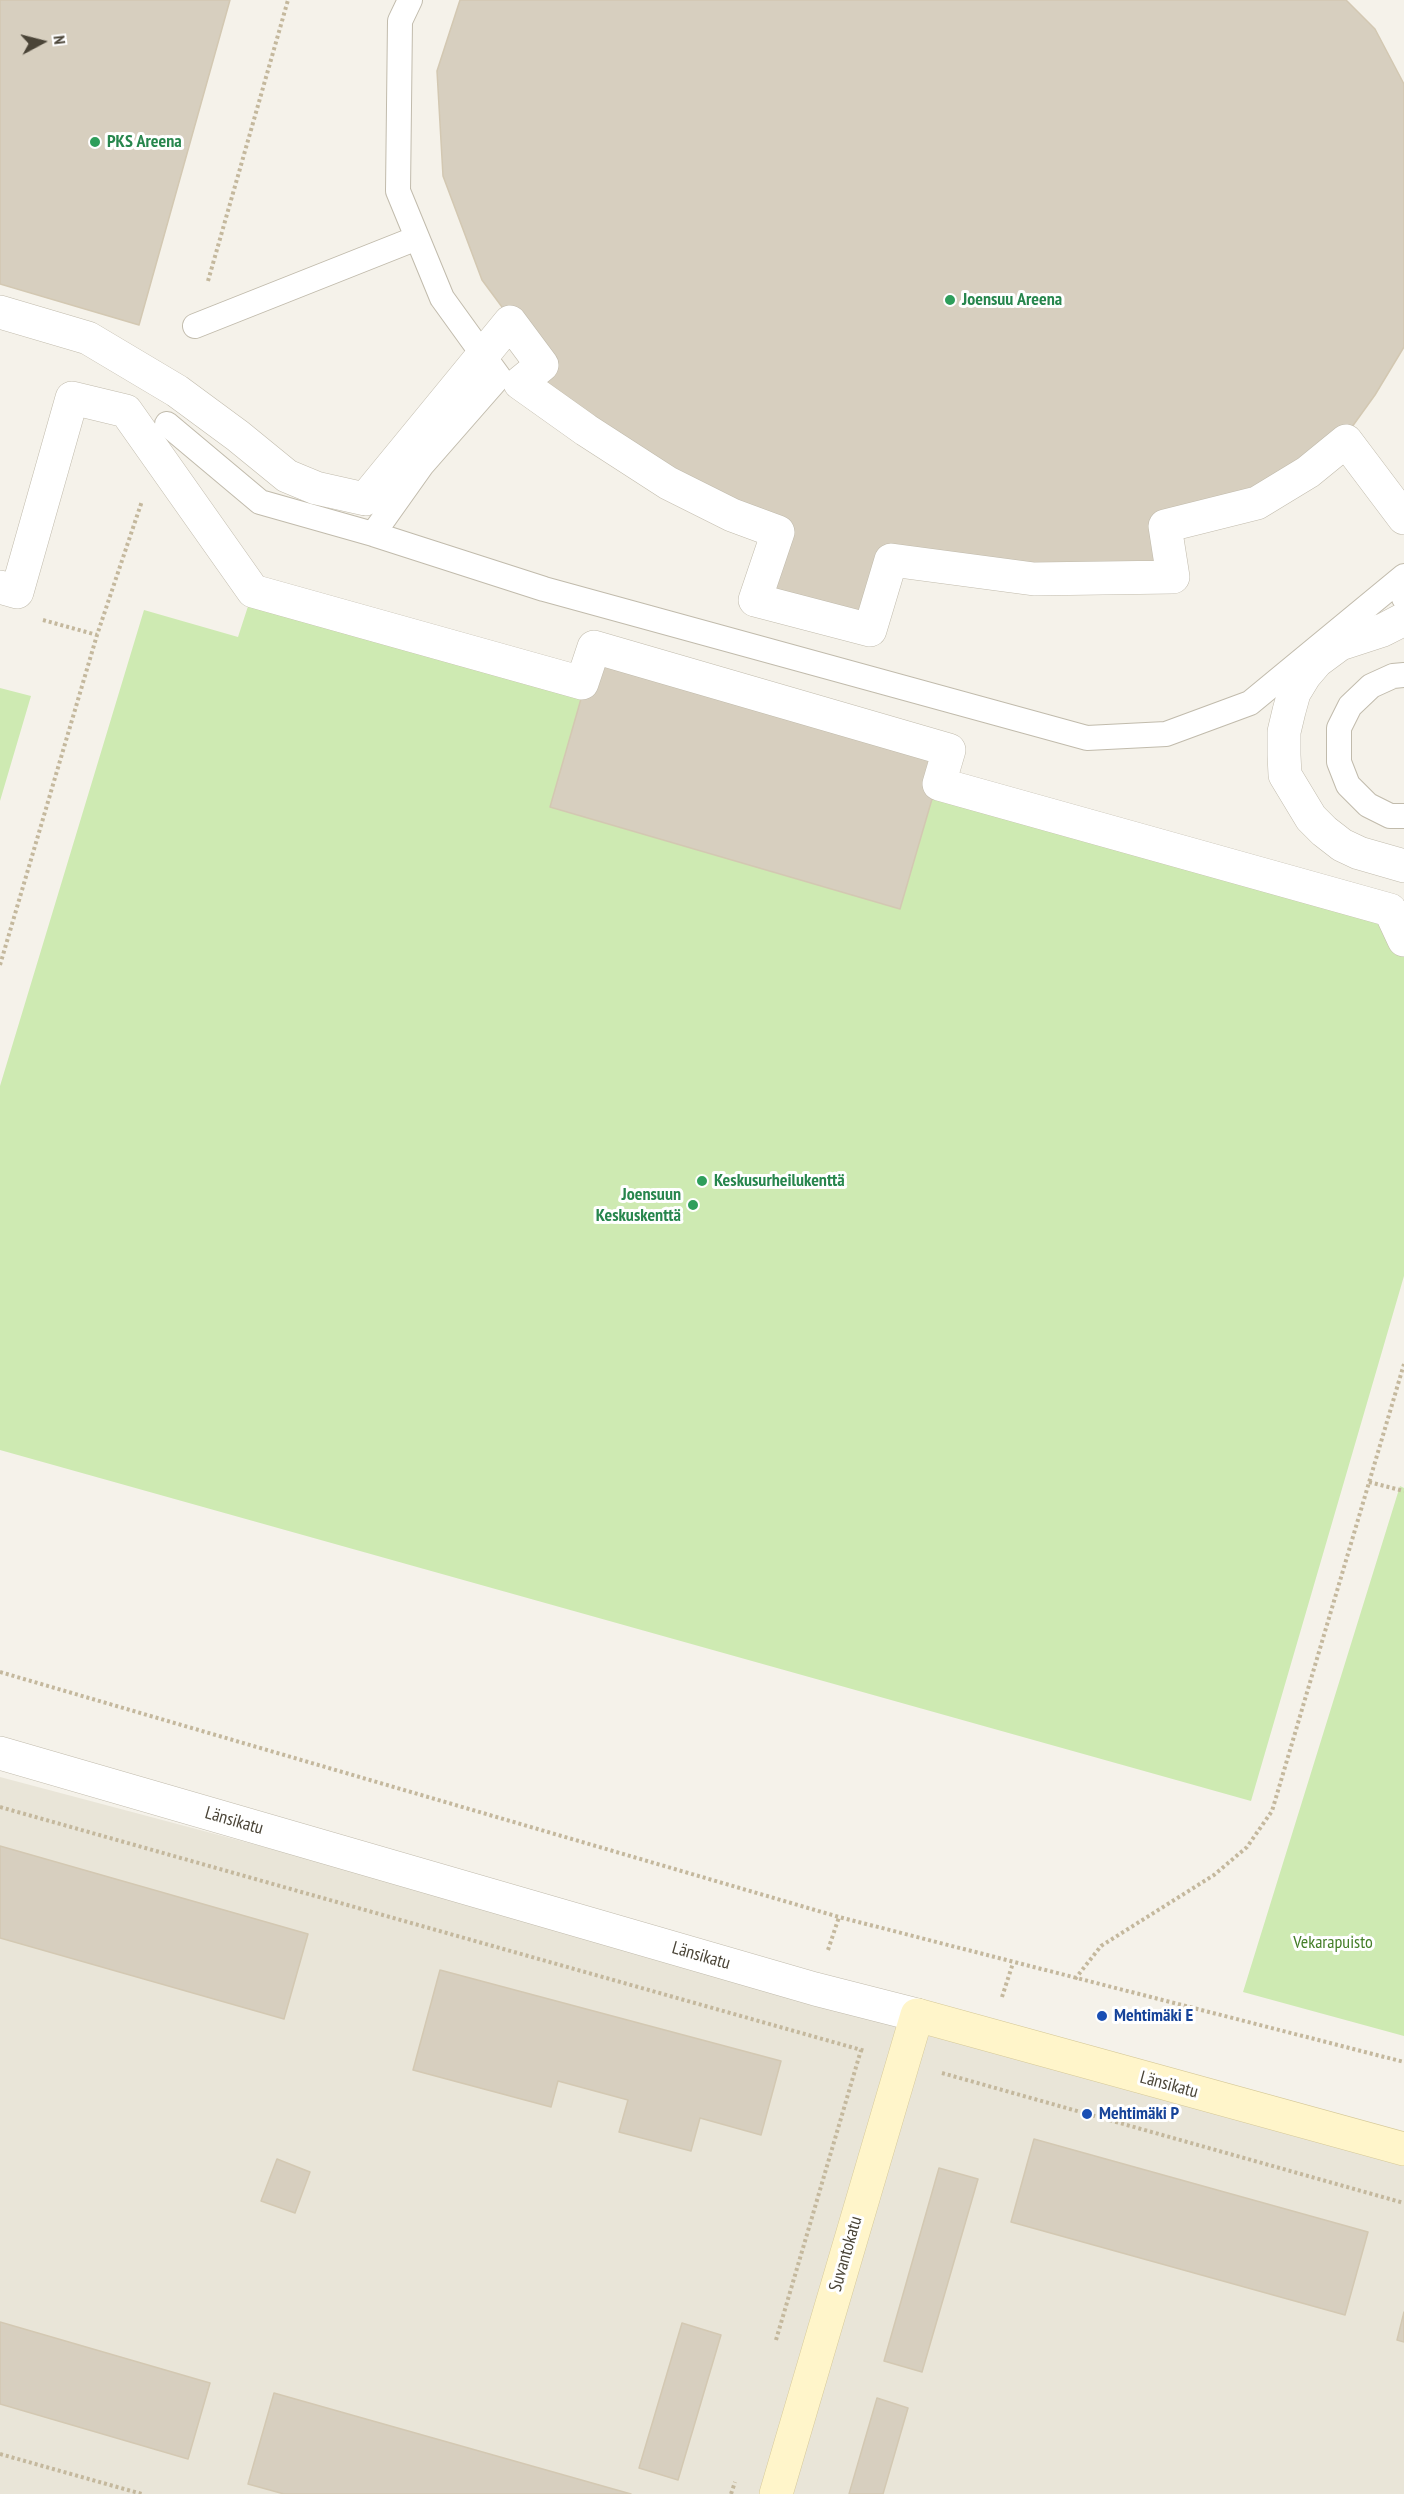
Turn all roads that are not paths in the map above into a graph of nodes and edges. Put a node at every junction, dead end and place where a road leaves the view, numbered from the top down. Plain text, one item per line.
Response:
1 (410, 0) edge
2 (417, 238) junction
3 (0, 312) edge
4 (195, 326) road end
5 (483, 356) junction
6 (167, 423) dead end
7 (1404, 518) edge
8 (373, 534) junction
9 (1404, 575) edge
10 (0, 587) edge
11 (1404, 598) edge
12 (1404, 619) edge
13 (1404, 675) edge
14 (1404, 816) edge
15 (1404, 866) edge
16 (1404, 940) edge
17 (0, 1753) edge
18 (917, 2015) junction
19 (1404, 2149) edge
20 (776, 2494) edge

1 - 2 lane
2 - 4 lane
2 - 5 lane
3 - 5 street
5 - 7 street
5 - 8 lane
6 - 8 lane
8 - 9 lane
9 - 11 lane
10 - 16 street
12 - 15 street
13 - 14 lane
17 - 18 street, Länsikatu
18 - 19 main road, Länsikatu
18 - 20 main road, Suvantokatu

